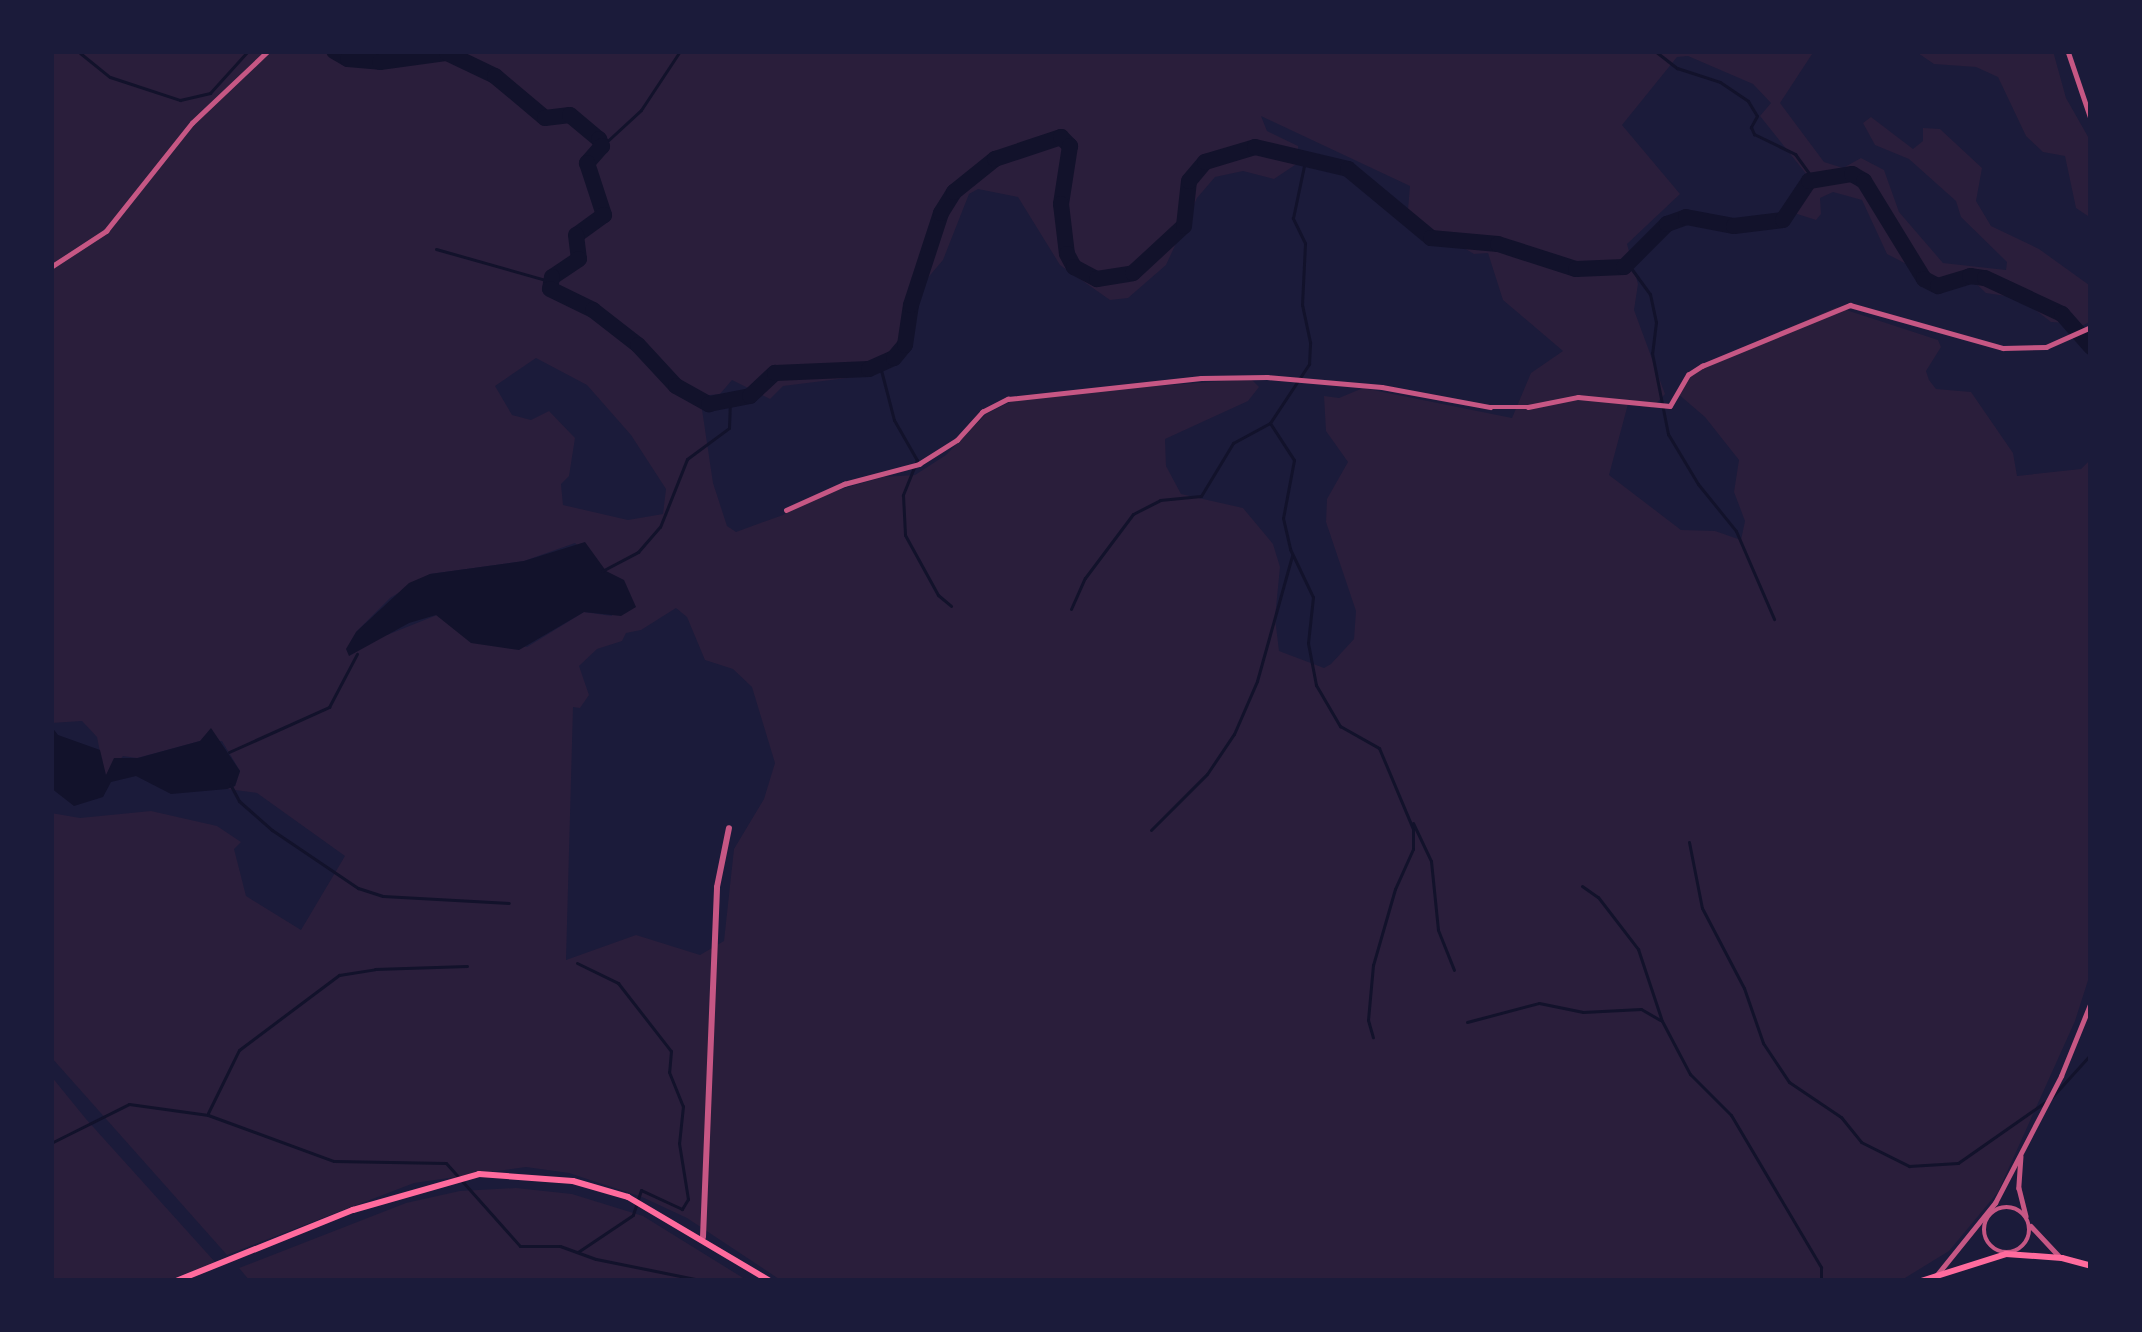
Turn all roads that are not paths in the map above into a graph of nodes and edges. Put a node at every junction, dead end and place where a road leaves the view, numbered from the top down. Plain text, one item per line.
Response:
1 (268, 51) edge
2 (1881, 51) edge
3 (1916, 51) edge
4 (2068, 51) edge
5 (2091, 119) edge
6 (51, 267) edge
7 (2091, 327) edge
8 (786, 510) dead end
9 (729, 828) dead end
10 (2091, 1002) edge
11 (2021, 1150) junction
12 (1986, 1220) junction
13 (2028, 1220) junction
14 (703, 1237) junction
15 (2006, 1255) junction
16 (2062, 1258) junction
17 (2091, 1267) edge
18 (1936, 1276) junction
19 (176, 1281) edge
20 (770, 1281) edge
21 (1921, 1281) edge

1 - 6 street
2 - 3 street
4 - 5 street
7 - 8 street
9 - 14 street
10 - 11 street
11 - 12 street
11 - 13 street
12 - 13 street
12 - 15 street
12 - 18 street
13 - 15 street
13 - 16 street
14 - 19 main road
14 - 20 main road
15 - 16 main road
15 - 18 main road
16 - 17 main road
18 - 21 main road

